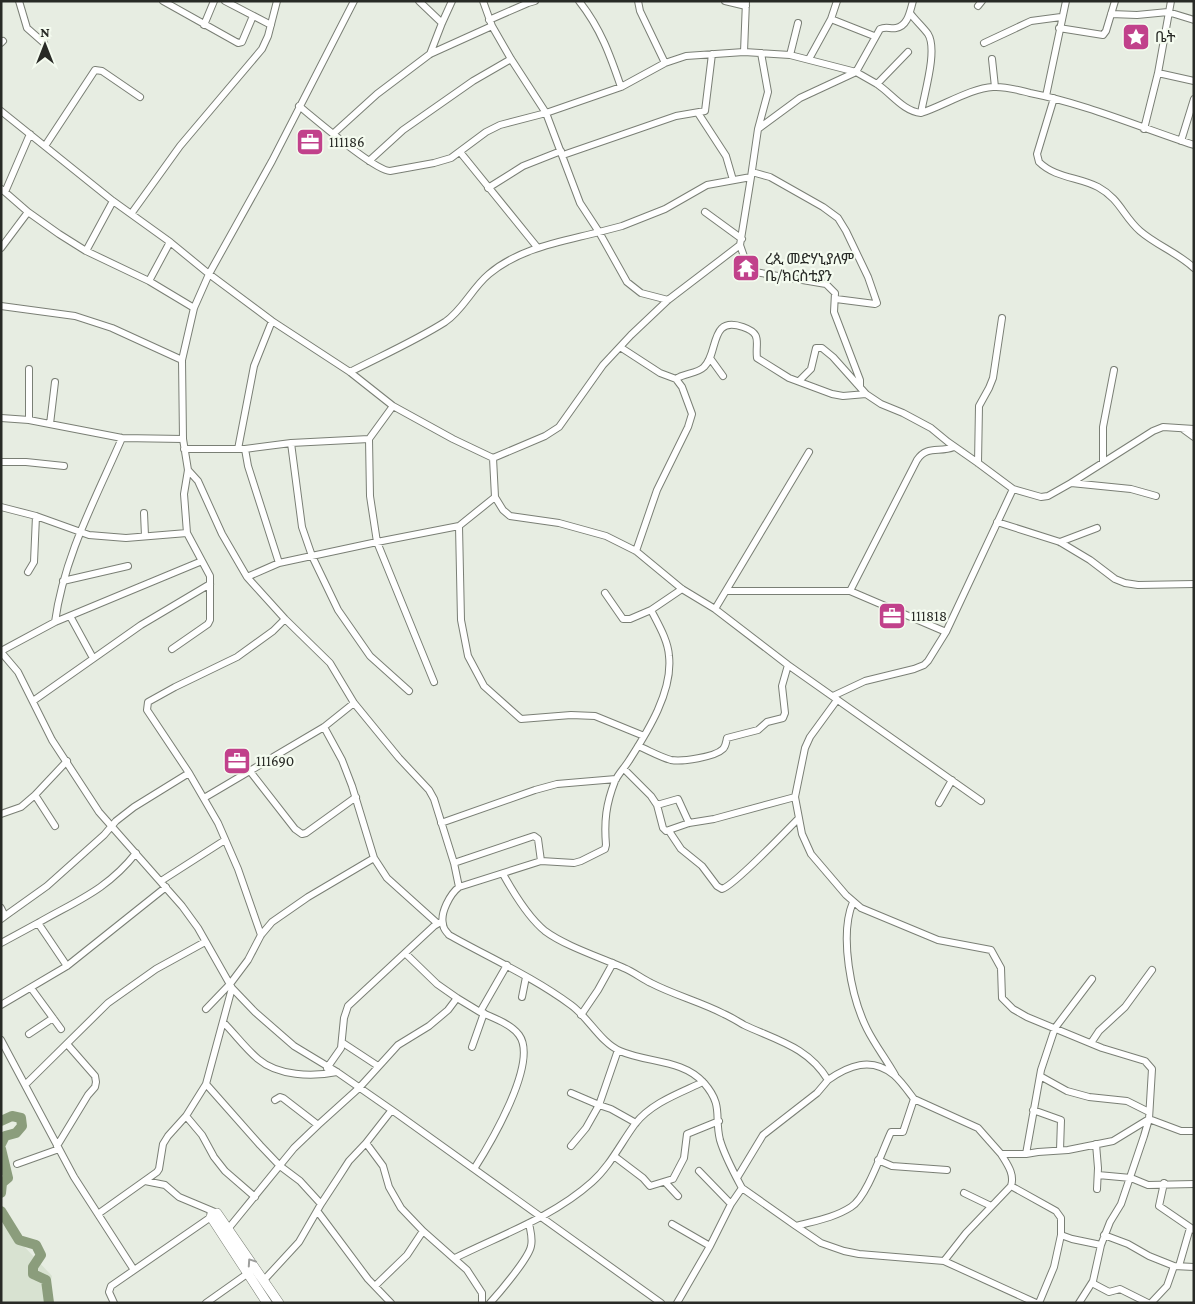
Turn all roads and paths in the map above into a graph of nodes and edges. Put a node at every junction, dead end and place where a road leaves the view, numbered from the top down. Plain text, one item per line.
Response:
1 (19, 1) edge
2 (163, 1) edge
3 (214, 1) edge
4 (225, 1) edge
5 (277, 1) edge
6 (354, 1) edge
7 (419, 1) edge
8 (452, 1) edge
9 (483, 1) edge
10 (535, 1) edge
11 (579, 1) edge
12 (638, 1) edge
13 (725, 1) edge
14 (838, 1) edge
15 (913, 1) edge
16 (1066, 1) edge
17 (1115, 1) edge
18 (1171, 1) edge
19 (173, 4) edge
20 (746, 4) edge
21 (1168, 12) junction
22 (910, 13) junction
23 (1111, 14) junction
24 (253, 16) junction
25 (1061, 18) junction
26 (831, 19) junction
27 (1194, 20) edge
28 (442, 22) junction
29 (491, 23) junction
30 (798, 23) dead end
31 (271, 24) junction
32 (204, 25) junction
33 (1059, 28) junction
34 (874, 36) junction
35 (44, 42) dead end
36 (984, 43) dead end
37 (744, 52) junction
38 (761, 52) junction
39 (908, 52) dead end
40 (430, 54) junction
41 (712, 54) junction
42 (790, 55) junction
43 (992, 58) dead end
44 (511, 59) junction
45 (809, 59) junction
46 (665, 63) junction
47 (856, 72) junction
48 (1158, 73) junction
49 (1194, 81) edge
50 (877, 84) junction
51 (621, 87) junction
52 (995, 87) junction
53 (1046, 96) junction
54 (140, 97) dead end
55 (1054, 98) junction
56 (1194, 99) edge
57 (299, 106) junction
58 (1, 111) edge
59 (546, 113) junction
60 (698, 113) junction
61 (921, 113) junction
62 (758, 129) junction
63 (1144, 129) junction
64 (30, 134) junction
65 (334, 134) junction
66 (1181, 141) junction
67 (1194, 145) edge
68 (45, 146) junction
69 (460, 152) junction
70 (562, 153) junction
71 (369, 161) junction
72 (752, 175) junction
73 (733, 180) junction
74 (488, 188) junction
75 (3, 190) edge
76 (113, 202) junction
77 (28, 212) junction
78 (705, 212) dead end
79 (131, 214) junction
80 (599, 232) junction
81 (170, 242) junction
82 (741, 242) junction
83 (537, 247) junction
84 (1, 248) edge
85 (86, 251) junction
86 (1194, 268) edge
87 (208, 274) junction
88 (149, 280) junction
89 (836, 299) junction
90 (668, 300) junction
91 (1, 306) edge
92 (194, 308) junction
93 (1002, 318) dead end
94 (272, 321) junction
95 (620, 347) junction
96 (710, 358) junction
97 (182, 360) junction
98 (29, 369) dead end
99 (1114, 370) dead end
100 (350, 372) junction
101 (723, 376) dead end
102 (676, 379) junction
103 (799, 381) junction
104 (55, 382) dead end
105 (860, 389) junction
106 (866, 394) junction
107 (393, 406) junction
108 (1, 418) edge
109 (29, 420) junction
110 (50, 424) junction
111 (1182, 429) junction
112 (1194, 429) edge
113 (1194, 437) edge
114 (122, 438) junction
115 (183, 439) junction
116 (369, 439) junction
117 (291, 443) junction
118 (954, 447) junction
119 (184, 449) junction
120 (242, 449) junction
121 (809, 452) dead end
122 (494, 458) junction
123 (1, 462) edge
124 (1104, 462) junction
125 (978, 463) junction
126 (64, 466) dead end
127 (188, 470) junction
128 (1071, 483) junction
129 (1013, 489) junction
130 (1156, 496) dead end
131 (495, 497) junction
132 (1, 507) edge
133 (144, 513) dead end
134 (36, 516) junction
135 (997, 522) junction
136 (460, 526) junction
137 (1097, 528) dead end
138 (80, 532) junction
139 (187, 533) junction
140 (145, 536) junction
141 (376, 542) junction
142 (1060, 542) junction
143 (636, 551) junction
144 (312, 556) junction
145 (202, 562) junction
146 (279, 563) junction
147 (128, 566) dead end
148 (28, 572) dead end
149 (247, 577) junction
150 (63, 581) junction
151 (210, 584) junction
152 (1194, 584) edge
153 (682, 589) junction
154 (726, 591) junction
155 (850, 591) junction
156 (605, 593) dead end
157 (715, 609) junction
158 (651, 610) junction
159 (70, 616) junction
160 (285, 620) junction
161 (55, 622) junction
162 (946, 632) junction
163 (172, 649) dead end
164 (1, 652) edge
165 (93, 658) junction
166 (788, 665) junction
167 (434, 682) dead end
168 (409, 691) dead end
169 (835, 698) junction
170 (33, 701) junction
171 (354, 703) junction
172 (324, 727) junction
173 (644, 736) junction
174 (638, 746) junction
175 (67, 761) junction
176 (624, 769) junction
177 (249, 770) junction
178 (189, 774) junction
179 (616, 779) junction
180 (952, 780) junction
181 (35, 795) junction
182 (356, 797) junction
183 (795, 797) junction
184 (204, 798) junction
185 (981, 801) dead end
186 (939, 803) dead end
187 (657, 804) junction
188 (1, 814) edge
189 (798, 819) junction
190 (441, 823) junction
191 (689, 823) junction
192 (55, 826) dead end
193 (112, 826) junction
194 (669, 831) junction
195 (225, 840) junction
196 (136, 853) junction
197 (374, 858) junction
198 (541, 861) junction
199 (454, 863) junction
200 (503, 874) junction
201 (164, 884) junction
202 (459, 887) junction
203 (853, 902) junction
204 (1, 908) edge
205 (3, 918) edge
206 (440, 922) junction
207 (38, 923) junction
208 (261, 935) junction
209 (205, 942) junction
210 (1, 943) edge
211 (405, 953) junction
212 (613, 964) junction
213 (507, 965) junction
214 (67, 966) junction
215 (1152, 970) dead end
216 (526, 977) junction
217 (1092, 979) dead end
218 (231, 986) junction
219 (31, 988) junction
220 (522, 997) dead end
221 (457, 998) junction
222 (1, 1006) edge
223 (206, 1009) dead end
224 (482, 1012) junction
225 (581, 1014) junction
226 (54, 1018) junction
227 (223, 1022) junction
228 (1055, 1028) junction
229 (62, 1029) dead end
230 (29, 1034) dead end
231 (1, 1040) edge
232 (343, 1043) junction
233 (1091, 1043) junction
234 (67, 1044) junction
235 (472, 1047) dead end
236 (618, 1050) junction
237 (378, 1066) junction
238 (328, 1068) junction
239 (336, 1072) junction
240 (895, 1076) junction
241 (1040, 1076) junction
242 (828, 1080) junction
243 (703, 1082) junction
244 (206, 1084) junction
245 (25, 1085) junction
246 (359, 1088) junction
247 (571, 1093) dead end
248 (914, 1099) junction
249 (275, 1100) dead end
250 (599, 1105) junction
251 (1033, 1110) junction
252 (391, 1111) junction
253 (1149, 1115) junction
254 (186, 1116) junction
255 (719, 1121) junction
256 (636, 1123) junction
257 (318, 1125) junction
258 (1194, 1131) edge
259 (366, 1143) junction
260 (1096, 1144) junction
261 (571, 1146) dead end
262 (58, 1147) junction
263 (1060, 1150) junction
264 (1001, 1154) junction
265 (1026, 1154) junction
266 (614, 1156) junction
267 (878, 1160) junction
268 (17, 1164) dead end
269 (280, 1166) junction
270 (474, 1169) junction
271 (947, 1170) dead end
272 (699, 1171) dead end
273 (1098, 1175) junction
274 (737, 1178) junction
275 (1131, 1178) junction
276 (145, 1181) junction
277 (665, 1182) junction
278 (1164, 1183) junction
279 (1194, 1184) edge
280 (1011, 1186) junction
281 (742, 1188) junction
282 (1097, 1190) dead end
283 (964, 1193) dead end
284 (678, 1196) dead end
285 (255, 1197) junction
286 (321, 1204) junction
287 (731, 1204) junction
288 (990, 1206) junction
289 (318, 1212) junction
290 (98, 1214) junction
291 (213, 1214) junction
292 (540, 1216) junction
293 (529, 1222) junction
294 (672, 1224) dead end
295 (796, 1226) junction
296 (228, 1229) junction
297 (1192, 1229) edge
298 (423, 1231) junction
299 (1061, 1235) junction
300 (1104, 1235) junction
301 (1101, 1244) junction
302 (710, 1246) junction
303 (455, 1258) junction
304 (944, 1261) junction
305 (1176, 1266) junction
306 (1194, 1267) edge
307 (134, 1270) junction
308 (247, 1274) junction
309 (264, 1280) junction
310 (1092, 1283) junction
311 (375, 1286) junction
312 (114, 1303) edge
313 (206, 1303) edge
314 (267, 1303) edge
315 (278, 1303) edge
316 (391, 1303) edge
317 (482, 1303) edge
318 (490, 1303) edge
319 (662, 1303) edge
320 (677, 1303) edge
321 (1038, 1303) edge
322 (1079, 1303) edge
323 (1149, 1303) edge

1 - 35 street
2 - 19 street
3 - 32 street
4 - 24 street
5 - 31 street
6 - 57 street
7 - 28 street
8 - 28 street
9 - 29 street
10 - 29 street
11 - 51 street
12 - 46 street
13 - 20 street
14 - 26 street
15 - 22 street
16 - 25 street
17 - 23 street
18 - 21 street
19 - 32 street
20 - 37 street
21 - 23 street
21 - 27 street
21 - 48 street
22 - 34 street
22 - 61 street
23 - 33 street
24 - 31 street
24 - 32 street
25 - 33 street
25 - 36 street
26 - 34 street
26 - 45 street
28 - 40 street
29 - 40 street
29 - 44 street
30 - 42 street
31 - 79 street
33 - 53 street
34 - 47 street
37 - 38 street
37 - 41 street
38 - 42 street
38 - 62 street
39 - 50 street
40 - 65 street
41 - 46 street
41 - 60 street
42 - 45 street
43 - 52 street
44 - 59 street
44 - 71 street
45 - 47 street
46 - 51 street
47 - 50 street
47 - 62 street
48 - 49 street
48 - 63 street
50 - 61 street
51 - 59 street
52 - 53 street
52 - 61 street
53 - 55 street
54 - 68 street
55 - 63 street
55 - 86 street
56 - 66 street
57 - 65 street
57 - 87 street
58 - 64 street
59 - 69 street
59 - 70 street
60 - 70 street
60 - 73 street
62 - 72 street
63 - 66 street
64 - 68 street
64 - 75 street
65 - 71 street
66 - 67 street
68 - 76 street
69 - 71 street
69 - 74 street
70 - 74 street
70 - 80 street
72 - 73 street
72 - 82 street
72 - 89 street
73 - 80 street
74 - 83 street
75 - 77 street
76 - 79 street
76 - 85 street
77 - 84 street
77 - 85 street
78 - 82 street
79 - 81 street
80 - 83 street
80 - 90 street
81 - 87 street
81 - 88 street
82 - 89 street
82 - 90 street
83 - 100 street
85 - 88 street
87 - 92 street
87 - 94 street
88 - 92 street
89 - 105 street
90 - 95 street
91 - 97 street
92 - 97 street
93 - 125 street
94 - 100 street
94 - 120 street
95 - 102 street
95 - 122 street
96 - 101 street
96 - 102 street
96 - 103 street
97 - 115 street
98 - 109 street
99 - 124 street
100 - 107 street
102 - 143 street
103 - 105 street
103 - 106 street
104 - 110 street
105 - 106 street
106 - 118 street
107 - 116 street
107 - 122 street
108 - 109 street
109 - 110 street
110 - 114 street
111 - 112 street
111 - 113 street
111 - 124 street
114 - 115 street
114 - 138 street
115 - 119 street
116 - 117 street
116 - 141 street
117 - 120 street
117 - 144 street
118 - 125 street
118 - 155 street
119 - 120 street
119 - 127 street
120 - 146 street
121 - 154 street
122 - 131 street
123 - 126 street
124 - 128 street
125 - 129 street
127 - 139 street
127 - 149 street
128 - 129 street
128 - 130 street
129 - 135 street
131 - 136 street
131 - 143 street
132 - 134 street
133 - 140 street
134 - 138 street
134 - 148 street
135 - 142 street
135 - 162 street
136 - 141 street
136 - 173 street
137 - 142 street
138 - 140 street
138 - 150 street
139 - 140 street
139 - 145 street
141 - 144 street
141 - 167 street
142 - 152 street
143 - 153 street
144 - 146 street
144 - 168 street
145 - 151 street
145 - 159 street
146 - 149 street
147 - 150 street
149 - 160 street
150 - 161 street
151 - 163 street
151 - 165 street
153 - 157 street
153 - 158 street
154 - 155 street
154 - 157 street
155 - 162 street
156 - 158 street
157 - 166 street
158 - 173 street
159 - 161 street
159 - 165 street
160 - 171 street
160 - 178 street
161 - 164 street
162 - 169 street
164 - 170 street
165 - 170 street
166 - 169 street
166 - 174 street
169 - 180 street
169 - 183 street
170 - 175 street
171 - 172 street
171 - 190 street
172 - 177 street
172 - 182 street
173 - 174 street
174 - 176 street
175 - 181 street
175 - 193 street
176 - 179 street
176 - 187 street
177 - 182 street
177 - 184 street
178 - 184 street
178 - 193 street
179 - 190 street
179 - 198 street
180 - 185 street
180 - 186 street
181 - 188 street
181 - 192 street
182 - 197 street
183 - 189 street
183 - 191 street
184 - 195 street
187 - 191 street
187 - 194 street
189 - 194 street
189 - 203 street
190 - 199 street
191 - 194 street
193 - 196 street
193 - 205 street
195 - 201 street
195 - 208 street
196 - 201 street
196 - 207 street
197 - 206 street
197 - 208 street
198 - 199 street
198 - 200 street
199 - 202 street
200 - 202 street
200 - 212 street
201 - 209 street
201 - 214 street
202 - 206 street
203 - 228 street
203 - 240 street
204 - 205 street
206 - 211 street
206 - 213 street
207 - 210 street
207 - 214 street
208 - 218 street
209 - 218 street
209 - 234 street
211 - 221 street
211 - 232 street
212 - 225 street
212 - 242 street
213 - 216 street
213 - 224 street
214 - 219 street
215 - 233 street
216 - 220 street
216 - 225 street
217 - 228 street
218 - 223 street
218 - 227 street
218 - 238 street
219 - 222 street
219 - 226 street
221 - 224 street
221 - 237 street
224 - 235 street
224 - 270 street
225 - 236 street
226 - 229 street
226 - 230 street
227 - 239 street
227 - 244 street
228 - 233 street
228 - 241 street
231 - 245 street
232 - 237 street
232 - 238 street
233 - 253 street
234 - 245 street
234 - 262 street
236 - 243 street
236 - 250 street
237 - 246 street
238 - 239 street
239 - 246 street
240 - 242 street
240 - 248 street
241 - 251 street
241 - 253 street
242 - 274 street
243 - 255 street
243 - 256 street
244 - 254 street
244 - 269 street
245 - 262 street
246 - 252 street
246 - 257 street
247 - 250 street
248 - 264 street
248 - 267 street
249 - 257 street
250 - 256 street
250 - 261 street
251 - 263 street
251 - 265 street
252 - 259 street
252 - 270 street
253 - 258 street
253 - 260 street
253 - 275 street
254 - 276 street
254 - 285 street
255 - 274 street
255 - 277 street
256 - 266 street
257 - 269 street
259 - 286 street
259 - 298 street
260 - 263 street
260 - 273 street
262 - 268 street
262 - 290 street
263 - 265 street
264 - 265 street
264 - 280 street
266 - 277 street
266 - 292 street
267 - 271 street
267 - 295 street
269 - 285 street
269 - 286 street
270 - 292 street
272 - 287 street
273 - 275 street
273 - 282 street
274 - 281 street
275 - 278 street
275 - 300 street
276 - 290 street
276 - 291 street
277 - 284 street
278 - 279 street
278 - 297 street
280 - 288 street
280 - 299 street
281 - 287 street
281 - 295 street
283 - 288 street
285 - 296 street
286 - 289 street
287 - 302 street
288 - 304 street
289 - 309 street
289 - 311 street
290 - 307 street
291 - 296 street
291 - 307 street
291 - 308 street
292 - 293 street
292 - 319 street
293 - 303 street
293 - 318 street
294 - 302 street
295 - 304 street
309 -> 296 street
297 - 305 street
298 - 303 street
298 - 311 street
299 - 301 street
299 - 321 street
300 - 301 street
300 - 305 street
301 - 310 street
302 - 320 street
303 - 317 street
304 - 321 street
305 - 306 street
305 - 323 street
307 - 312 street
308 - 313 street
308 - 314 street
309 - 315 street
310 - 322 street
310 - 323 street
311 - 316 street

